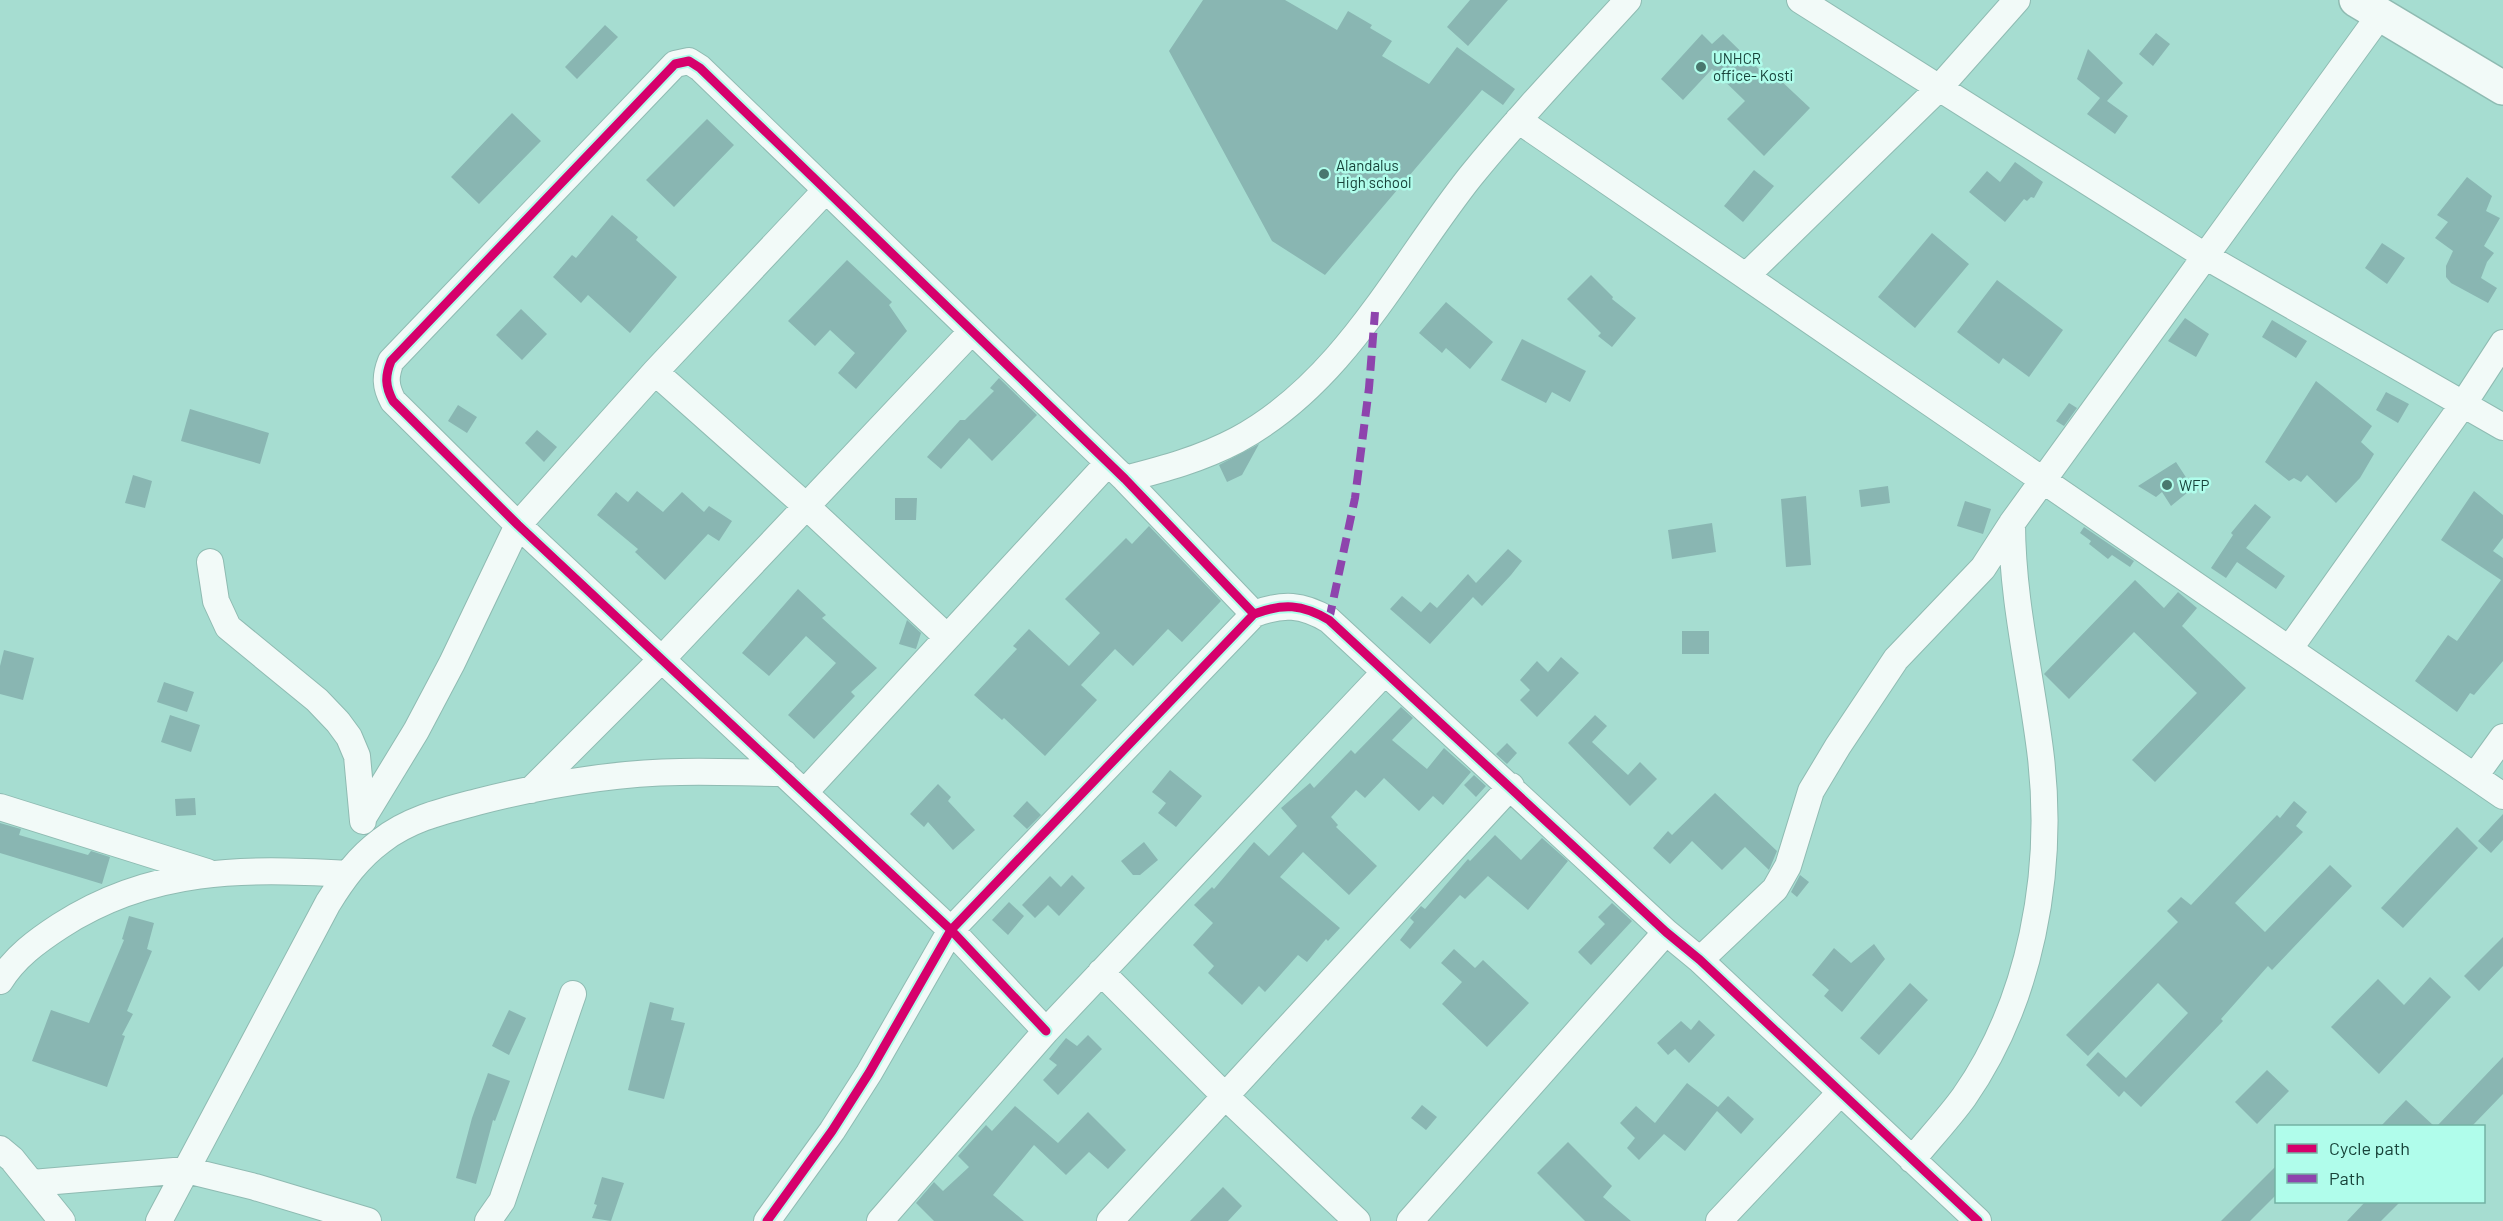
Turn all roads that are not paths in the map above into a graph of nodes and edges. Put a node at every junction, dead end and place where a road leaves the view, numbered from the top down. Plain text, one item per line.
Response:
1 (1628, 0) edge
2 (1800, 0) edge
3 (2017, 0) edge
4 (2368, 7) edge
5 (1939, 88) junction
6 (2503, 88) edge
7 (1518, 120) junction
8 (825, 191) junction
9 (2205, 256) junction
10 (1746, 276) junction
11 (972, 331) junction
12 (2503, 343) edge
13 (655, 372) junction
14 (2464, 403) junction
15 (2503, 427) edge
16 (1117, 471) junction
17 (2044, 480) junction
18 (806, 506) junction
19 (2012, 523) junction
20 (518, 525) junction
21 (210, 562) dead end
22 (1254, 615) junction
23 (947, 637) junction
24 (2290, 648) junction
25 (662, 659) junction
26 (1384, 673) junction
27 (2503, 737) edge
28 (784, 773) junction
29 (2475, 776) junction
30 (1511, 786) junction
31 (531, 790) junction
32 (805, 792) junction
33 (2503, 796) edge
34 (0, 807) edge
35 (363, 818) junction
36 (368, 851) junction
37 (210, 873) junction
38 (347, 874) junction
39 (951, 930) junction
40 (1666, 932) junction
41 (1700, 960) junction
42 (1101, 972) junction
43 (0, 981) edge
44 (573, 994) dead end
45 (1047, 1031) junction
46 (1840, 1093) junction
47 (1225, 1096) junction
48 (0, 1149) edge
49 (1912, 1160) junction
50 (186, 1170) junction
51 (32, 1183) junction
52 (63, 1221) edge
53 (159, 1221) edge
54 (368, 1221) edge
55 (488, 1221) edge
56 (767, 1221) edge
57 (880, 1221) edge
58 (1110, 1221) edge
59 (1358, 1221) edge
60 (1410, 1221) edge
61 (1719, 1221) edge
62 (1978, 1221) edge

1 - 7 street
2 - 5 street
3 - 5 street
4 - 6 main road
4 - 9 street
5 - 9 street
5 - 10 street
7 - 10 street
7 - 16 street
8 - 11 street
8 - 13 street
8 - 20 street
9 - 14 street
9 - 17 street
10 - 17 street
11 - 16 street
11 - 18 street
12 - 14 street
13 - 18 street
13 - 20 street
14 - 15 street
14 - 24 street
16 - 22 street
16 - 23 street
17 - 19 street
17 - 24 street
18 - 23 street
18 - 25 street
19 - 41 street
19 - 49 street
20 - 25 street
20 - 35 street
21 - 35 street
22 - 26 street
22 - 39 street
23 - 32 street
24 - 29 street
25 - 28 street
25 - 31 street
26 - 30 street
26 - 42 street
27 - 29 street
28 - 31 street
28 - 32 street
29 - 33 street
30 - 40 street
30 - 47 street
31 - 36 street
32 - 39 street
34 - 37 street
35 - 36 street
36 - 38 street
37 - 38 street
37 - 43 street
38 - 50 street
39 - 45 street
39 - 56 street
40 - 41 street
40 - 60 street
41 - 46 street
42 - 45 street
42 - 47 street
44 - 55 street
45 - 57 street
46 - 49 street
46 - 61 street
47 - 58 street
47 - 59 street
48 - 51 street
49 - 62 street
50 - 51 street
50 - 53 street
50 - 54 street
51 - 52 street

